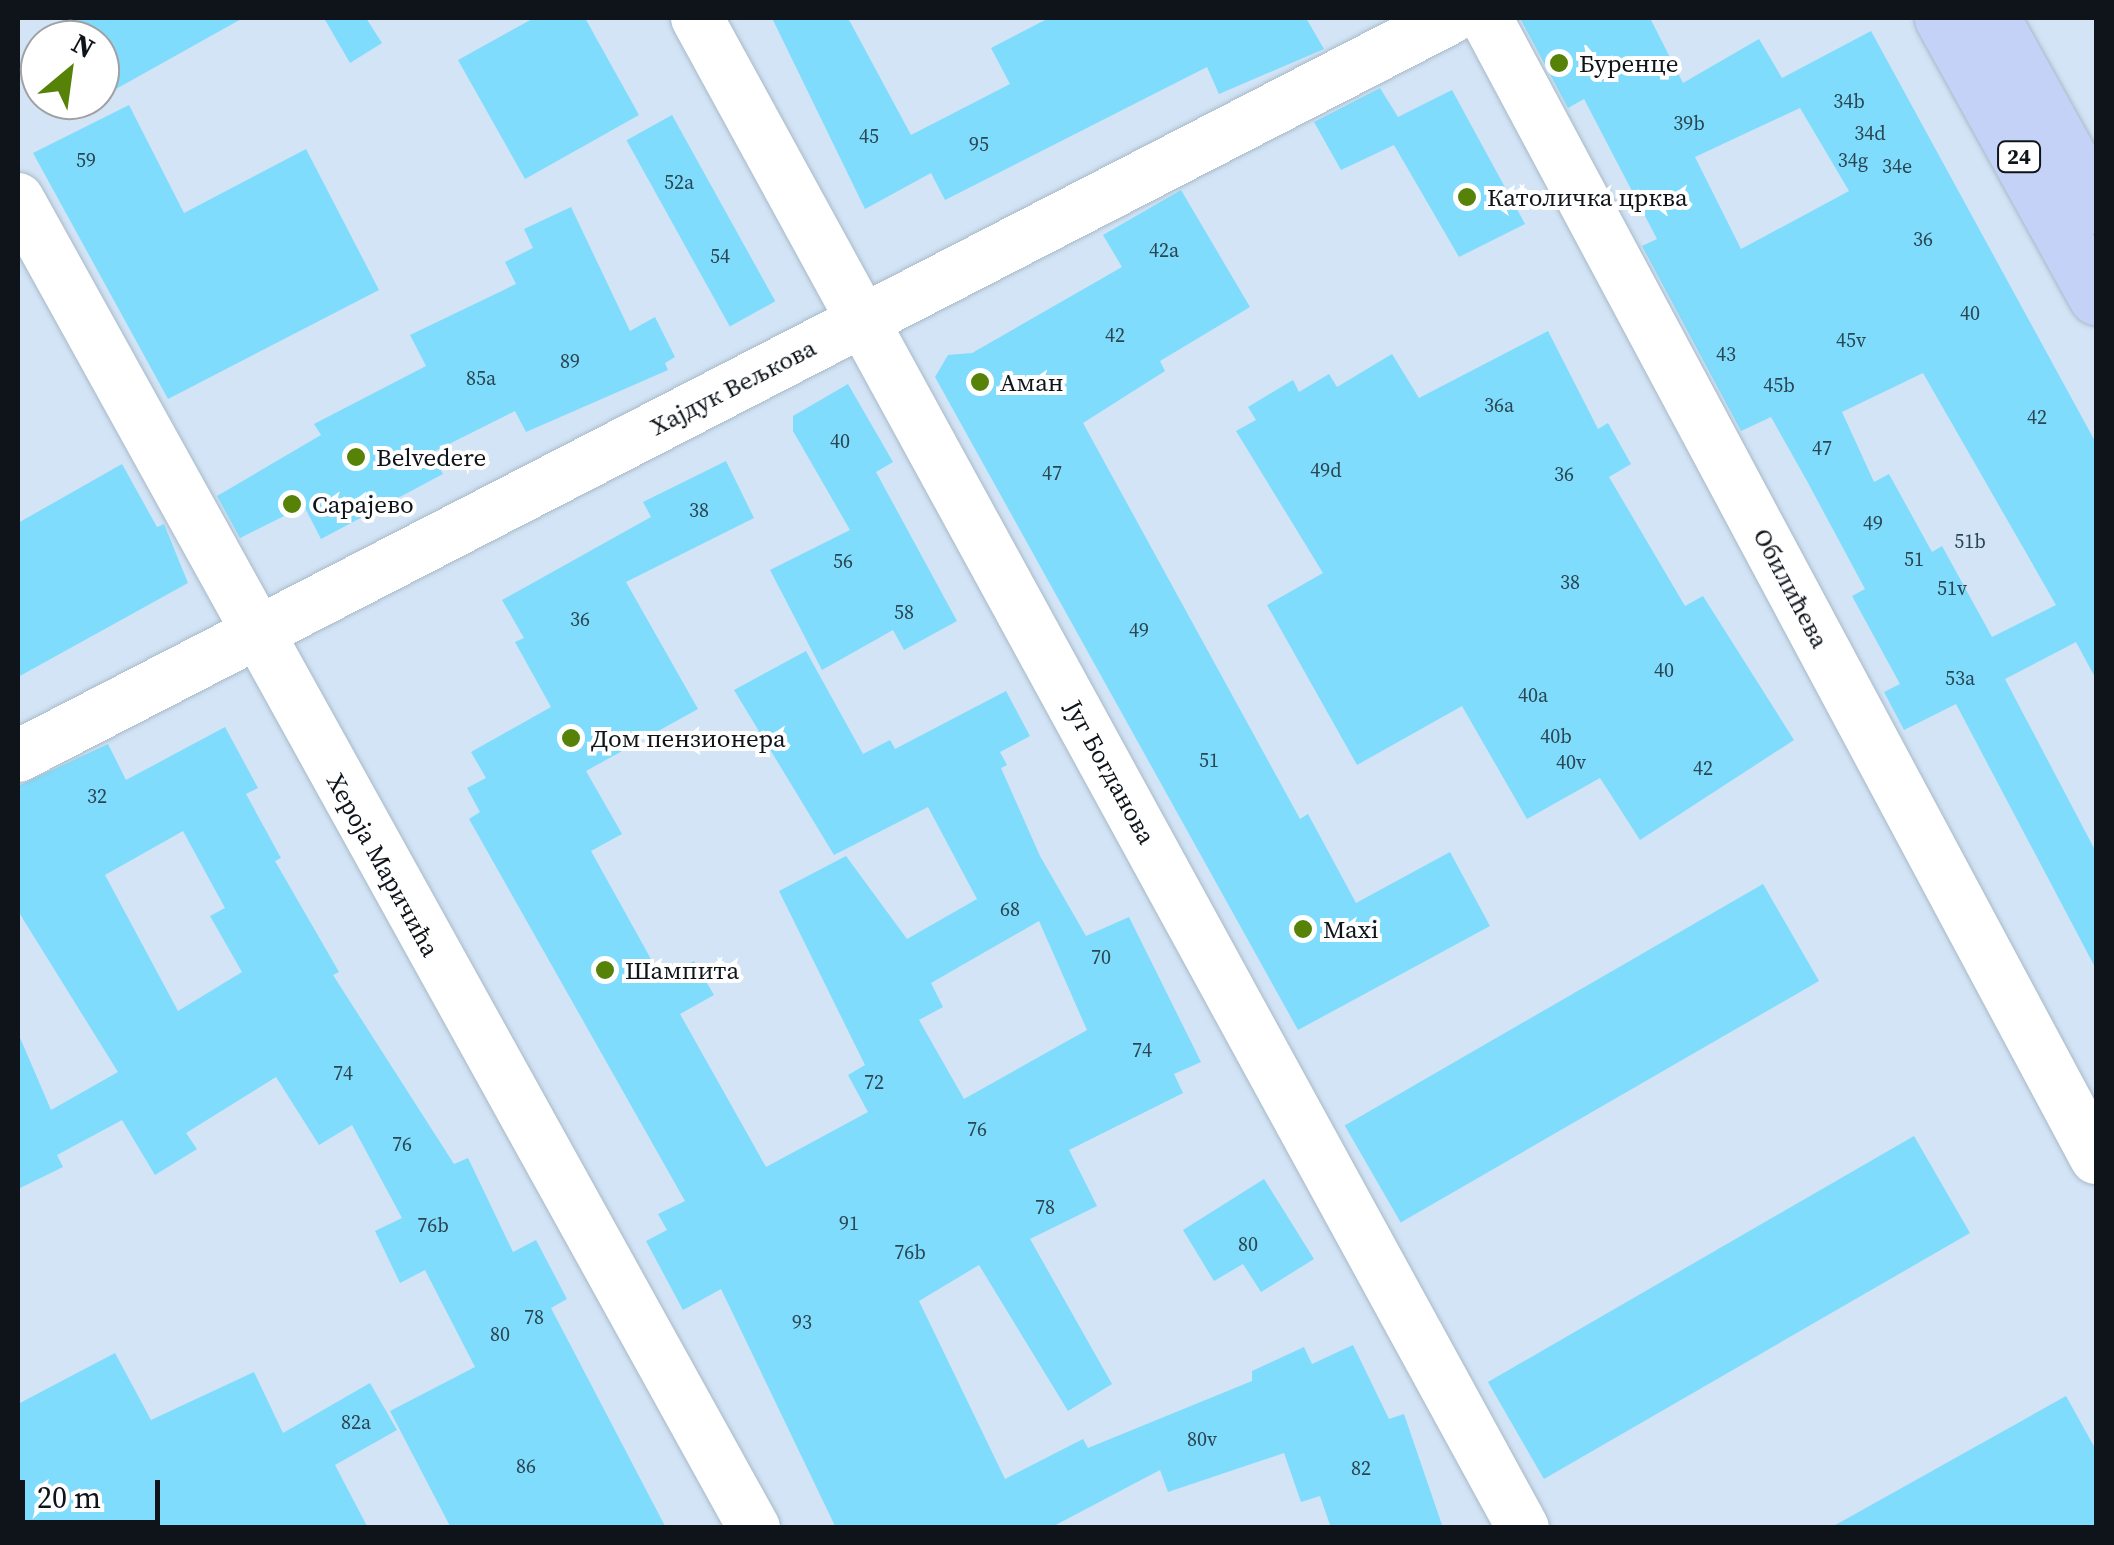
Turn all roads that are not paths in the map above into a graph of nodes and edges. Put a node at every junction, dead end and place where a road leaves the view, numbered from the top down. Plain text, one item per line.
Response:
1 (697, 18) edge
2 (1450, 18) edge
3 (1486, 18) edge
4 (1942, 18) edge
5 (1992, 18) edge
6 (18, 199) edge
7 (2096, 206) edge
8 (2096, 297) edge
9 (863, 320) junction
10 (254, 634) junction
11 (18, 756) edge
12 (2096, 1158) edge
13 (754, 1528) edge
14 (1523, 1528) edge

1 - 9 street, Југ Богданова
2 - 9 street, Хајдук Вељкова
3 - 12 street, Обилићева
4 - 8 main road, 24
5 - 7 main road, 24
6 - 10 street, Хероја Маричића
9 - 10 street, Хајдук Вељкова
9 - 14 street, Југ Богданова
10 - 11 street, Хајдук Вељкова
10 - 13 street, Хероја Маричића

